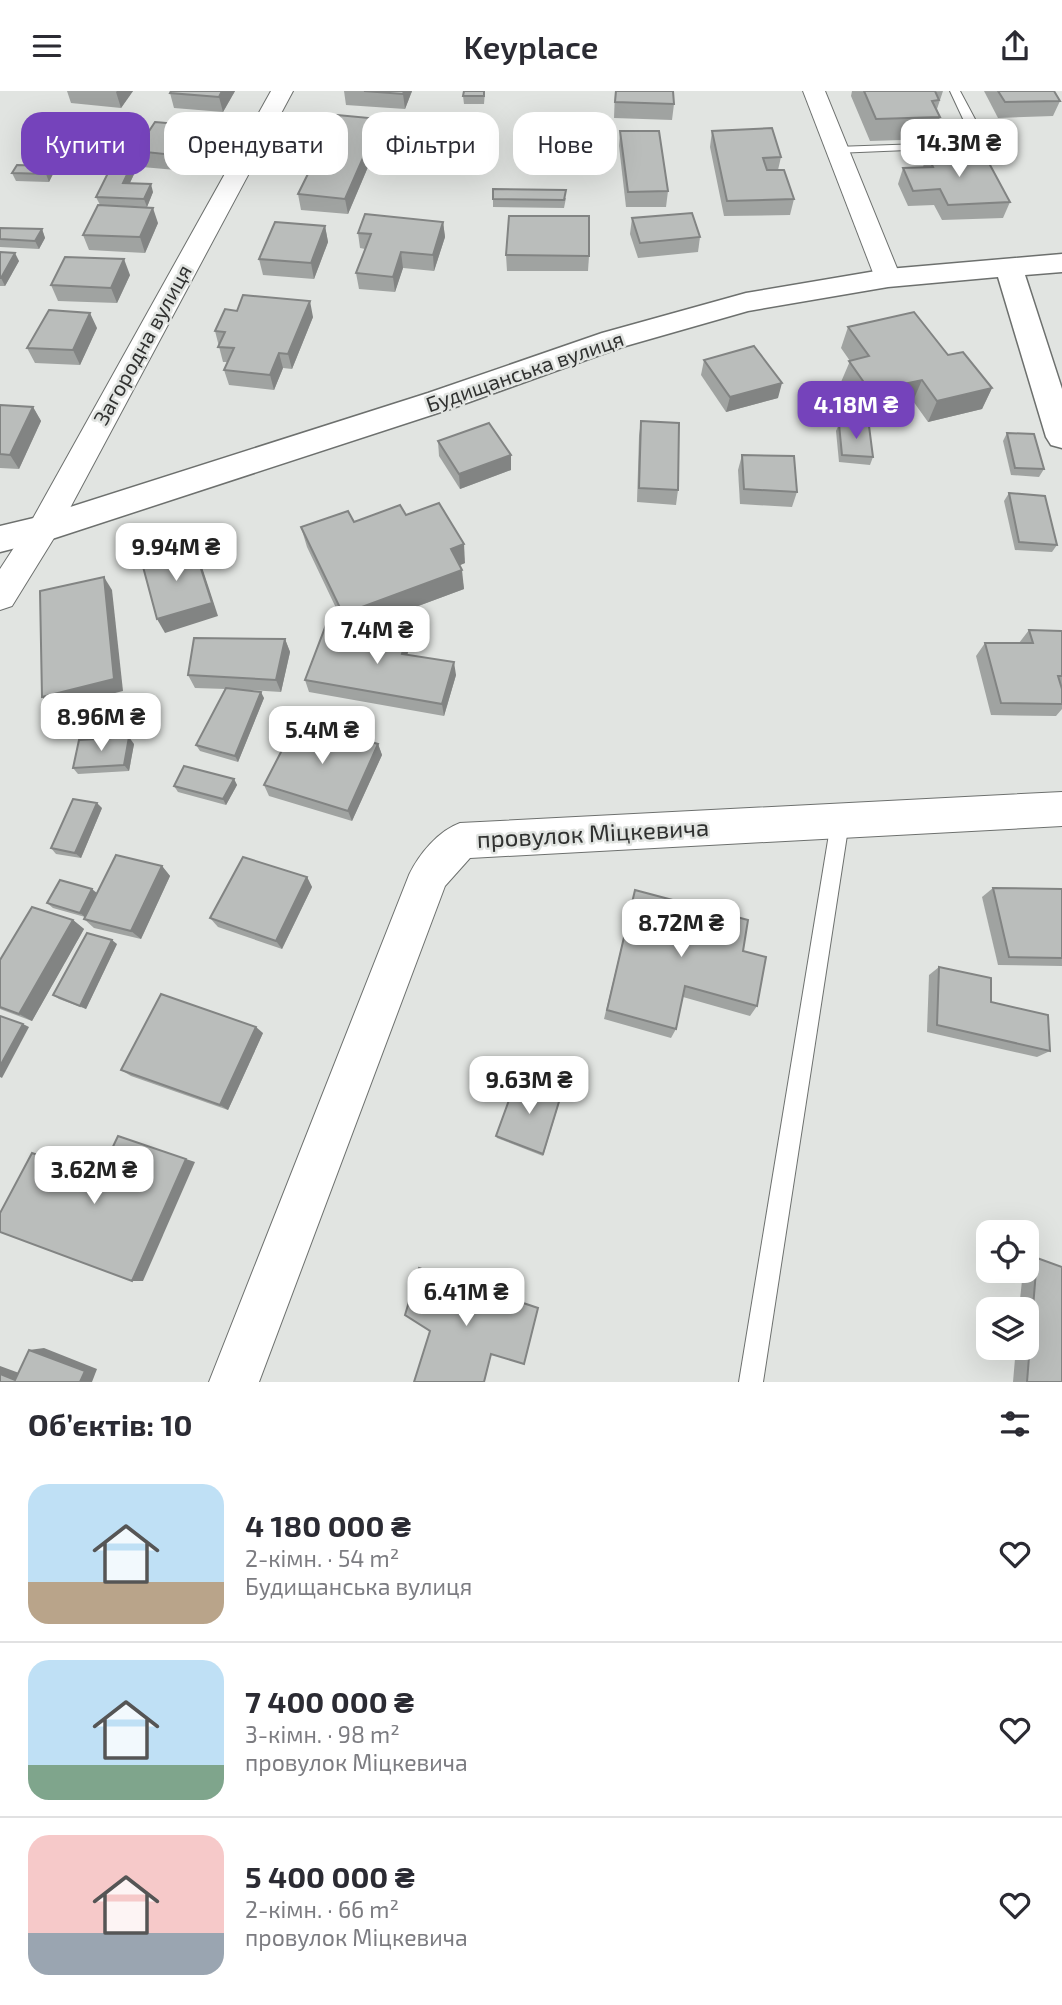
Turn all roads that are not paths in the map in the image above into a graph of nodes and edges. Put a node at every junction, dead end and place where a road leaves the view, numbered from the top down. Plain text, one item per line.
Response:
1 (282, 91) edge
2 (814, 91) edge
3 (955, 91) edge
4 (836, 150) junction
5 (1062, 263) edge
6 (1008, 266) junction
7 (888, 278) junction
8 (1062, 437) edge
9 (43, 529) junction
10 (0, 539) edge
11 (0, 597) edge
12 (1062, 809) edge
13 (840, 822) junction
14 (233, 1382) edge
15 (751, 1382) edge

1 - 9 street, Загородна вулиця
2 - 4 street
3 - 4 lane
4 - 7 street
5 - 6 street, Будищанська вулиця
6 - 7 street, Будищанська вулиця
6 - 8 street
7 - 9 street, Будищанська вулиця
9 - 10 street, Будищанська вулиця
9 - 11 street, Загородна вулиця
12 - 13 street, провулок Міцкевича
13 - 14 street, провулок Міцкевича
13 - 15 lane

